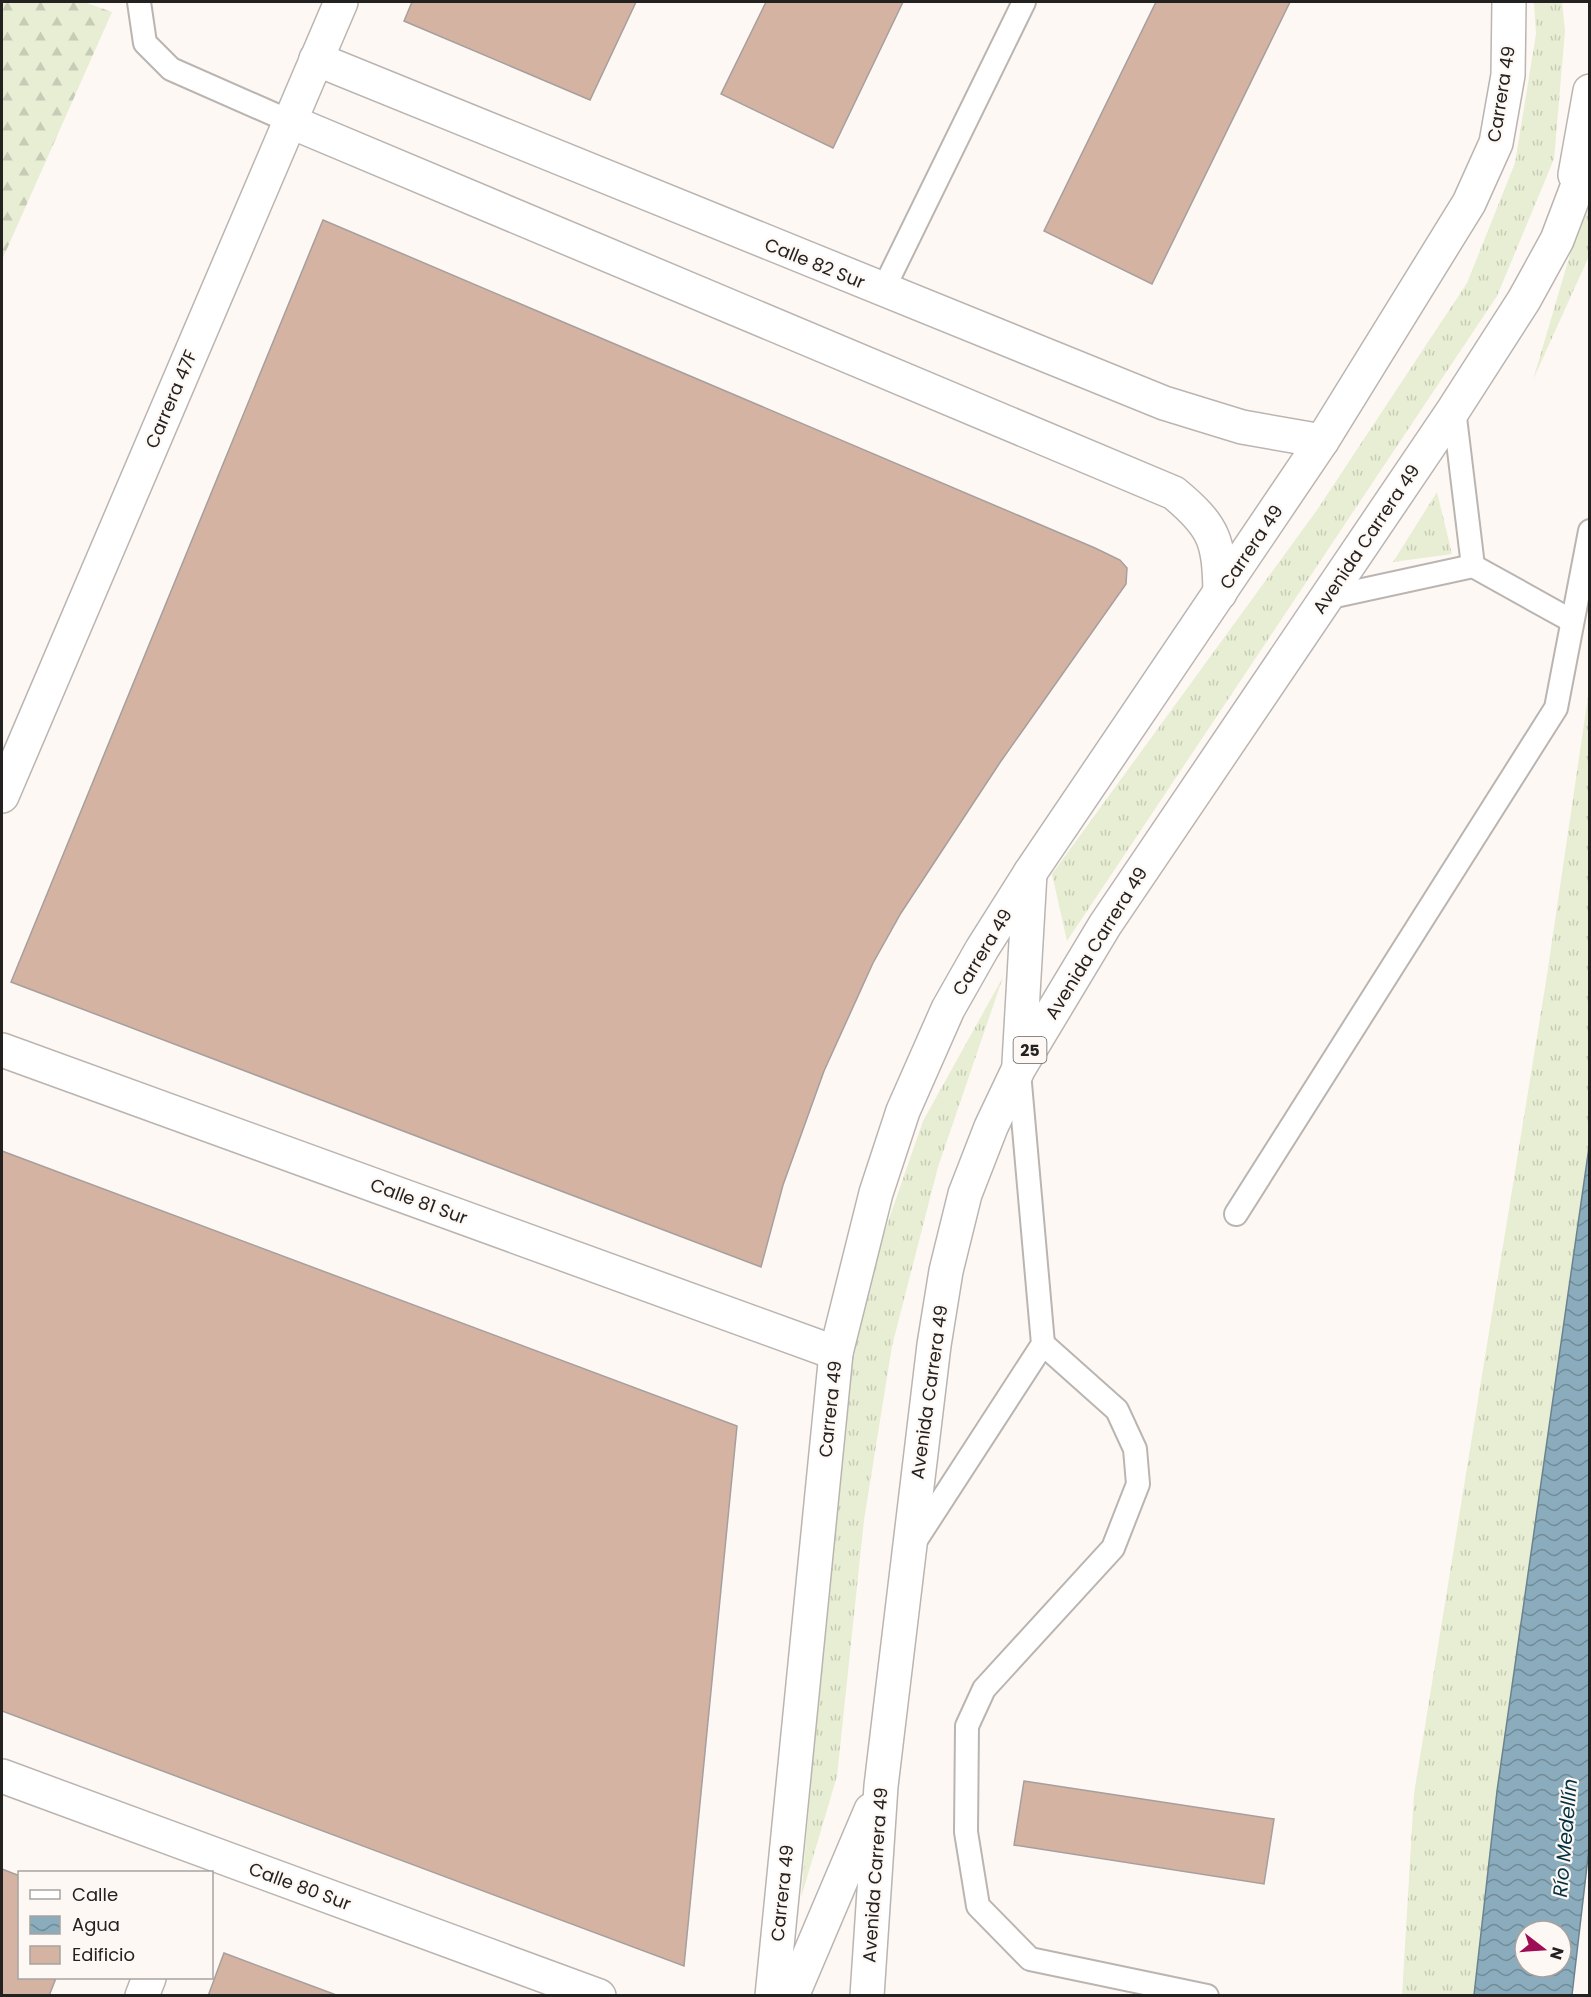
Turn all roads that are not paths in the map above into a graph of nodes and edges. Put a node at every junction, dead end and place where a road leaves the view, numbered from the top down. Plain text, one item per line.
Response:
1 (139, 2) edge
2 (340, 2) edge
3 (1023, 2) edge
4 (1510, 15) edge
5 (316, 59) junction
6 (1590, 91) edge
7 (290, 121) junction
8 (1590, 153) edge
9 (1557, 240) junction
10 (883, 290) junction
11 (1454, 409) junction
12 (1322, 441) junction
13 (1590, 531) edge
14 (1473, 566) junction
15 (1220, 593) junction
16 (1326, 598) junction
17 (1572, 621) junction
18 (2, 796) edge
19 (1030, 873) junction
20 (2, 1050) edge
21 (1019, 1068) junction
22 (1236, 1214) dead end
23 (1043, 1344) junction
24 (836, 1353) junction
25 (909, 1551) junction
26 (2, 1776) edge
27 (881, 1786) junction
28 (192, 1860) edge
29 (148, 1979) edge
30 (142, 1995) edge
31 (599, 1995) edge
32 (772, 1995) edge
33 (792, 1995) edge
34 (867, 1995) edge
35 (1207, 1995) edge

1 - 7 lane
2 - 5 main road, Carrera 47F
3 - 10 lane
4 - 12 main road, Carrera 49
5 - 7 main road, Carrera 47F
5 - 10 main road, Calle 82 Sur
6 - 9 main road, 25
7 - 15 main road
7 - 18 main road, Carrera 47F
8 - 9 main road
9 - 11 main road, Avenida Carrera 49 / 25
10 - 12 main road, Calle 82 Sur
11 - 14 lane
11 - 16 main road, Avenida Carrera 49 / 25
12 - 15 main road, Carrera 49
13 - 17 lane
14 - 16 lane
14 - 17 lane
15 - 19 main road, Carrera 49
16 - 21 main road, Avenida Carrera 49 / 25
17 - 22 lane
19 - 21 main road
19 - 24 main road, Carrera 49
20 - 24 main road, Calle 81 Sur
21 - 23 lane
21 - 25 main road, Avenida Carrera 49 / 25
23 - 25 lane
23 - 35 lane
24 - 32 main road, Carrera 49
25 - 27 main road, Avenida Carrera 49 / 25
26 - 28 main road, Calle 80 Sur
27 - 33 main road
27 - 34 main road, Avenida Carrera 49 / 25
28 - 31 main road, Calle 80 Sur
29 - 30 main road

